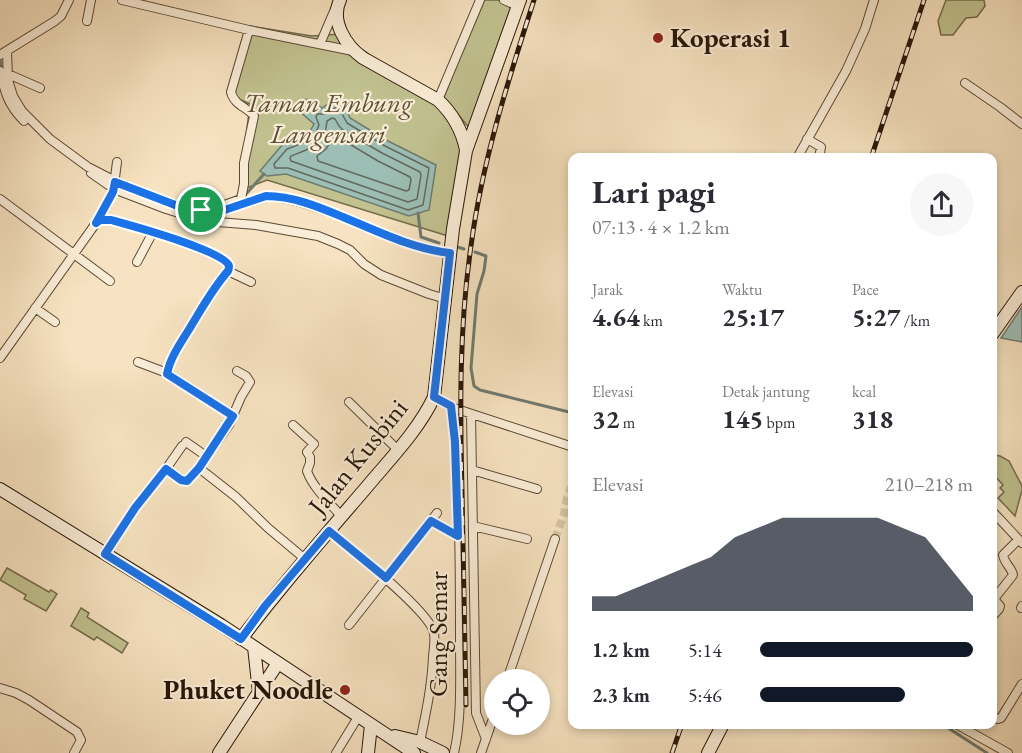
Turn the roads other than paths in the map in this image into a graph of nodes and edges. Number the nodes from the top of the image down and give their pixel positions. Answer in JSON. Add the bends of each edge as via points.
{"nodes":[{"id":1,"x":69,"y":0,"type":"edge"},
{"id":2,"x":92,"y":0,"type":"edge"},
{"id":3,"x":122,"y":0,"type":"edge"},
{"id":4,"x":480,"y":0,"type":"edge"},
{"id":5,"x":504,"y":0,"type":"edge"},
{"id":6,"x":874,"y":0,"type":"edge"},
{"id":7,"x":338,"y":3,"type":"edge"},
{"id":8,"x":519,"y":3,"type":"edge"},
{"id":9,"x":87,"y":21,"type":"dead end"},
{"id":10,"x":249,"y":30,"type":"junction"},
{"id":11,"x":320,"y":44,"type":"junction"},
{"id":12,"x":353,"y":51,"type":"junction"},
{"id":13,"x":4,"y":52,"type":"edge"},
{"id":14,"x":4,"y":73,"type":"edge"},
{"id":15,"x":965,"y":83,"type":"dead end"},
{"id":16,"x":40,"y":88,"type":"dead end"},
{"id":17,"x":438,"y":100,"type":"junction"},
{"id":18,"x":1022,"y":124,"type":"edge"},
{"id":19,"x":807,"y":139,"type":"junction"},
{"id":20,"x":466,"y":151,"type":"junction"},
{"id":21,"x":800,"y":153,"type":"edge"},
{"id":22,"x":820,"y":153,"type":"edge"},
{"id":23,"x":117,"y":162,"type":"dead end"},
{"id":24,"x":115,"y":185,"type":"junction"},
{"id":25,"x":0,"y":199,"type":"edge"},
{"id":26,"x":199,"y":214,"type":"junction"},
{"id":27,"x":218,"y":222,"type":"dead end"},
{"id":28,"x":96,"y":223,"type":"junction"},
{"id":29,"x":153,"y":232,"type":"junction"},
{"id":30,"x":450,"y":253,"type":"junction"},
{"id":31,"x":73,"y":255,"type":"junction"},
{"id":32,"x":137,"y":262,"type":"dead end"},
{"id":33,"x":228,"y":271,"type":"junction"},
{"id":34,"x":110,"y":281,"type":"dead end"},
{"id":35,"x":251,"y":282,"type":"dead end"},
{"id":36,"x":1022,"y":292,"type":"edge"},
{"id":37,"x":446,"y":299,"type":"junction"},
{"id":38,"x":35,"y":308,"type":"junction"},
{"id":39,"x":55,"y":322,"type":"dead end"},
{"id":40,"x":997,"y":327,"type":"edge"},
{"id":41,"x":0,"y":358,"type":"edge"},
{"id":42,"x":138,"y":362,"type":"dead end"},
{"id":43,"x":237,"y":371,"type":"dead end"},
{"id":44,"x":167,"y":374,"type":"junction"},
{"id":45,"x":434,"y":397,"type":"junction"},
{"id":46,"x":349,"y":402,"type":"dead end"},
{"id":47,"x":451,"y":406,"type":"junction"},
{"id":48,"x":471,"y":414,"type":"junction"},
{"id":49,"x":233,"y":416,"type":"junction"},
{"id":50,"x":293,"y":425,"type":"dead end"},
{"id":51,"x":568,"y":445,"type":"edge"},
{"id":52,"x":398,"y":450,"type":"junction"},
{"id":53,"x":206,"y":456,"type":"junction"},
{"id":54,"x":199,"y":468,"type":"junction"},
{"id":55,"x":166,"y":469,"type":"junction"},
{"id":56,"x":472,"y":470,"type":"junction"},
{"id":57,"x":0,"y":489,"type":"edge"},
{"id":58,"x":537,"y":489,"type":"dead end"},
{"id":59,"x":437,"y":513,"type":"dead end"},
{"id":60,"x":341,"y":516,"type":"junction"},
{"id":61,"x":997,"y":516,"type":"edge"},
{"id":62,"x":431,"y":521,"type":"junction"},
{"id":63,"x":473,"y":526,"type":"junction"},
{"id":64,"x":329,"y":531,"type":"junction"},
{"id":65,"x":458,"y":536,"type":"junction"},
{"id":66,"x":527,"y":539,"type":"dead end"},
{"id":67,"x":555,"y":539,"type":"tunnel mouth"},
{"id":68,"x":1020,"y":542,"type":"edge"},
{"id":69,"x":105,"y":554,"type":"junction"},
{"id":70,"x":305,"y":559,"type":"junction"},
{"id":71,"x":386,"y":578,"type":"junction"},
{"id":72,"x":997,"y":595,"type":"edge"},
{"id":73,"x":349,"y":625,"type":"dead end"},
{"id":74,"x":241,"y":639,"type":"junction"},
{"id":75,"x":254,"y":647,"type":"junction"},
{"id":76,"x":278,"y":663,"type":"junction"},
{"id":77,"x":511,"y":669,"type":"edge"},
{"id":78,"x":1022,"y":684,"type":"edge"},
{"id":79,"x":0,"y":688,"type":"edge"},
{"id":80,"x":259,"y":692,"type":"junction"},
{"id":81,"x":358,"y":717,"type":"junction"},
{"id":82,"x":997,"y":718,"type":"edge"},
{"id":83,"x":371,"y":725,"type":"junction"},
{"id":84,"x":720,"y":729,"type":"edge"},
{"id":85,"x":965,"y":729,"type":"edge"},
{"id":86,"x":487,"y":735,"type":"edge"},
{"id":87,"x":486,"y":739,"type":"junction"},
{"id":88,"x":417,"y":747,"type":"edge"},
{"id":89,"x":74,"y":753,"type":"edge"},
{"id":90,"x":219,"y":753,"type":"edge"},
{"id":91,"x":336,"y":753,"type":"edge"},
{"id":92,"x":368,"y":753,"type":"edge"},
{"id":93,"x":443,"y":753,"type":"edge"},
{"id":94,"x":453,"y":753,"type":"edge"},
{"id":95,"x":481,"y":753,"type":"edge"},
{"id":96,"x":708,"y":753,"type":"edge"},
{"id":97,"x":1008,"y":753,"type":"edge"}],
"edges":[{"from":1,"to":13,"type":"street","via":[[55,21]]},
{"from":2,"to":9,"type":"street"},
{"from":3,"to":10,"type":"street"},
{"from":4,"to":17,"type":"street"},
{"from":5,"to":8,"type":"street"},
{"from":6,"to":19,"type":"street","via":[[846,72]]},
{"from":7,"to":11,"type":"street"},
{"from":7,"to":12,"type":"main road","via":[[338,24]]},
{"from":8,"to":20,"type":"main road","name":"Jalan Kusbini"},
{"from":10,"to":11,"type":"street"},
{"from":10,"to":26,"type":"street","via":[[231,92],[254,116],[241,199]]},
{"from":11,"to":12,"type":"street"},
{"from":12,"to":17,"type":"main road"},
{"from":13,"to":14,"type":"street"},
{"from":14,"to":16,"type":"street"},
{"from":14,"to":24,"type":"street","via":[[13,96],[35,125]]},
{"from":15,"to":18,"type":"street"},
{"from":17,"to":20,"type":"main road","via":[[457,123]]},
{"from":19,"to":21,"type":"street"},
{"from":19,"to":22,"type":"street","via":[[821,147]]},
{"from":20,"to":30,"type":"main road","name":"Jalan Kusbini"},
{"from":23,"to":24,"type":"street"},
{"from":24,"to":26,"type":"street"},
{"from":24,"to":28,"type":"street"},
{"from":25,"to":31,"type":"street"},
{"from":26,"to":30,"type":"street","via":[[275,196],[321,208],[406,243]]},
{"from":27,"to":37,"type":"street","via":[[318,236],[350,250],[381,275]]},
{"from":28,"to":29,"type":"street","via":[[111,220]]},
{"from":28,"to":31,"type":"street"},
{"from":29,"to":32,"type":"street"},
{"from":29,"to":33,"type":"street","via":[[222,259],[228,263]]},
{"from":30,"to":37,"type":"main road","name":"Jalan Kusbini"},
{"from":31,"to":34,"type":"street"},
{"from":31,"to":38,"type":"street"},
{"from":33,"to":35,"type":"street"},
{"from":33,"to":44,"type":"street","via":[[208,297]]},
{"from":36,"to":40,"type":"main road"},
{"from":37,"to":45,"type":"main road","name":"Jalan Kusbini"},
{"from":38,"to":39,"type":"street"},
{"from":38,"to":41,"type":"street"},
{"from":42,"to":44,"type":"street"},
{"from":43,"to":49,"type":"street","via":[[250,382]]},
{"from":44,"to":49,"type":"street"},
{"from":45,"to":47,"type":"street"},
{"from":45,"to":52,"type":"main road","name":"Jalan Kusbini"},
{"from":46,"to":52,"type":"street"},
{"from":47,"to":48,"type":"street"},
{"from":47,"to":65,"type":"street","name":"Gang Semar"},
{"from":48,"to":51,"type":"street"},
{"from":48,"to":56,"type":"street"},
{"from":49,"to":53,"type":"street"},
{"from":50,"to":60,"type":"street","via":[[314,444],[307,452],[308,476]]},
{"from":52,"to":60,"type":"main road","name":"Jalan Kusbini"},
{"from":53,"to":54,"type":"street"},
{"from":53,"to":55,"type":"street","via":[[184,444]]},
{"from":54,"to":55,"type":"street","via":[[187,481]]},
{"from":54,"to":70,"type":"street"},
{"from":55,"to":69,"type":"street"},
{"from":56,"to":58,"type":"street"},
{"from":56,"to":63,"type":"street"},
{"from":57,"to":69,"type":"main road"},
{"from":59,"to":62,"type":"street"},
{"from":60,"to":64,"type":"main road","name":"Jalan Kusbini"},
{"from":61,"to":68,"type":"street"},
{"from":62,"to":65,"type":"street"},
{"from":62,"to":71,"type":"street"},
{"from":63,"to":66,"type":"street"},
{"from":63,"to":87,"type":"street","via":[[477,713]]},
{"from":64,"to":70,"type":"main road","name":"Jalan Kusbini"},
{"from":64,"to":71,"type":"street"},
{"from":65,"to":94,"type":"street","name":"Gang Semar","via":[[460,675],[458,738]]},
{"from":67,"to":77,"type":"street"},
{"from":68,"to":72,"type":"street","via":[[1003,555],[1013,575]]},
{"from":69,"to":74,"type":"main road"},
{"from":70,"to":74,"type":"main road","name":"Jalan Kusbini"},
{"from":71,"to":73,"type":"street"},
{"from":71,"to":88,"type":"street","via":[[423,614],[434,631],[432,680]]},
{"from":74,"to":75,"type":"main road"},
{"from":75,"to":76,"type":"main road"},
{"from":75,"to":80,"type":"main road"},
{"from":76,"to":80,"type":"main road"},
{"from":76,"to":81,"type":"main road"},
{"from":78,"to":82,"type":"street","via":[[1001,718]]},
{"from":79,"to":89,"type":"street","via":[[16,693],[77,732],[81,740]]},
{"from":80,"to":90,"type":"main road"},
{"from":81,"to":83,"type":"main road"},
{"from":81,"to":91,"type":"street"},
{"from":83,"to":88,"type":"main road"},
{"from":83,"to":92,"type":"main road"},
{"from":84,"to":96,"type":"main road"},
{"from":85,"to":97,"type":"street"},
{"from":86,"to":87,"type":"street"},
{"from":87,"to":95,"type":"street"},
{"from":88,"to":93,"type":"main road"}]}
